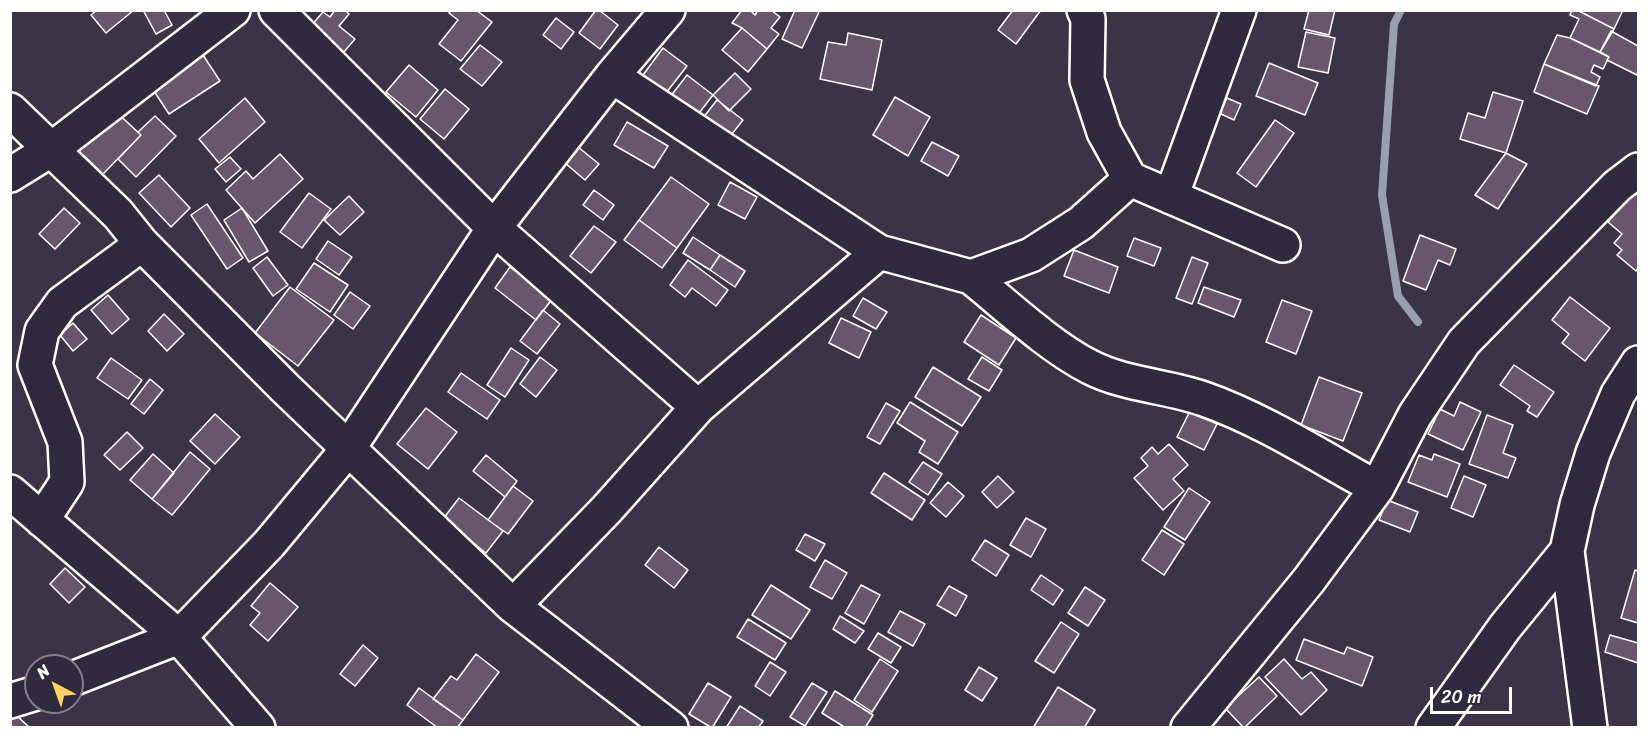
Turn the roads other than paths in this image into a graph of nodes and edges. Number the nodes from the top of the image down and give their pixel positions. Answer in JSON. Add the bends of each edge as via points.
{"nodes":[{"id":1,"x":233,"y":10,"type":"edge"},
{"id":2,"x":276,"y":10,"type":"edge"},
{"id":3,"x":668,"y":10,"type":"edge"},
{"id":4,"x":1084,"y":10,"type":"edge"},
{"id":5,"x":1239,"y":10,"type":"edge"},
{"id":6,"x":612,"y":76,"type":"junction"},
{"id":7,"x":10,"y":110,"type":"edge"},
{"id":8,"x":52,"y":149,"type":"junction"},
{"id":9,"x":1638,"y":170,"type":"edge"},
{"id":10,"x":10,"y":175,"type":"edge"},
{"id":11,"x":1130,"y":178,"type":"junction"},
{"id":12,"x":1171,"y":197,"type":"junction"},
{"id":13,"x":494,"y":228,"type":"junction"},
{"id":14,"x":142,"y":244,"type":"junction"},
{"id":15,"x":1283,"y":245,"type":"dead end"},
{"id":16,"x":879,"y":252,"type":"junction"},
{"id":17,"x":971,"y":277,"type":"junction"},
{"id":18,"x":1638,"y":363,"type":"edge"},
{"id":19,"x":698,"y":407,"type":"junction"},
{"id":20,"x":348,"y":449,"type":"junction"},
{"id":21,"x":1377,"y":488,"type":"junction"},
{"id":22,"x":10,"y":492,"type":"edge"},
{"id":23,"x":42,"y":520,"type":"junction"},
{"id":24,"x":1567,"y":550,"type":"junction"},
{"id":25,"x":513,"y":606,"type":"junction"},
{"id":26,"x":179,"y":636,"type":"junction"},
{"id":27,"x":84,"y":675,"type":"edge"},
{"id":28,"x":258,"y":728,"type":"edge"},
{"id":29,"x":671,"y":728,"type":"edge"},
{"id":30,"x":1188,"y":728,"type":"edge"},
{"id":31,"x":1433,"y":728,"type":"edge"},
{"id":32,"x":1590,"y":728,"type":"edge"}],
"edges":[{"from":1,"to":8,"type":"street"},
{"from":2,"to":13,"type":"street"},
{"from":3,"to":6,"type":"street"},
{"from":4,"to":11,"type":"street","via":[[1088,19],[1087,80],[1104,132]]},
{"from":5,"to":12,"type":"street"},
{"from":6,"to":13,"type":"street"},
{"from":6,"to":16,"type":"street"},
{"from":7,"to":8,"type":"street"},
{"from":8,"to":10,"type":"street"},
{"from":8,"to":14,"type":"street","via":[[118,214]]},
{"from":9,"to":21,"type":"street","via":[[1617,186],[1464,342],[1415,415]]},
{"from":11,"to":12,"type":"street"},
{"from":11,"to":17,"type":"street","via":[[1081,223],[1031,255]]},
{"from":12,"to":15,"type":"street"},
{"from":13,"to":19,"type":"street"},
{"from":13,"to":20,"type":"street"},
{"from":14,"to":20,"type":"street"},
{"from":14,"to":23,"type":"street","via":[[62,303],[42,331],[35,365],[65,442],[67,482]]},
{"from":16,"to":17,"type":"street"},
{"from":16,"to":19,"type":"street"},
{"from":17,"to":21,"type":"street","via":[[1062,350],[1091,368],[1202,398],[1248,417]]},
{"from":18,"to":24,"type":"street","via":[[1618,394],[1593,453]]},
{"from":19,"to":25,"type":"street"},
{"from":20,"to":25,"type":"street"},
{"from":20,"to":26,"type":"street","via":[[269,544]]},
{"from":21,"to":30,"type":"street","via":[[1309,580]]},
{"from":22,"to":23,"type":"street"},
{"from":23,"to":26,"type":"street"},
{"from":24,"to":31,"type":"street","via":[[1505,627]]},
{"from":24,"to":32,"type":"street"},
{"from":25,"to":29,"type":"street"},
{"from":26,"to":27,"type":"street"},
{"from":26,"to":28,"type":"street"}]}
